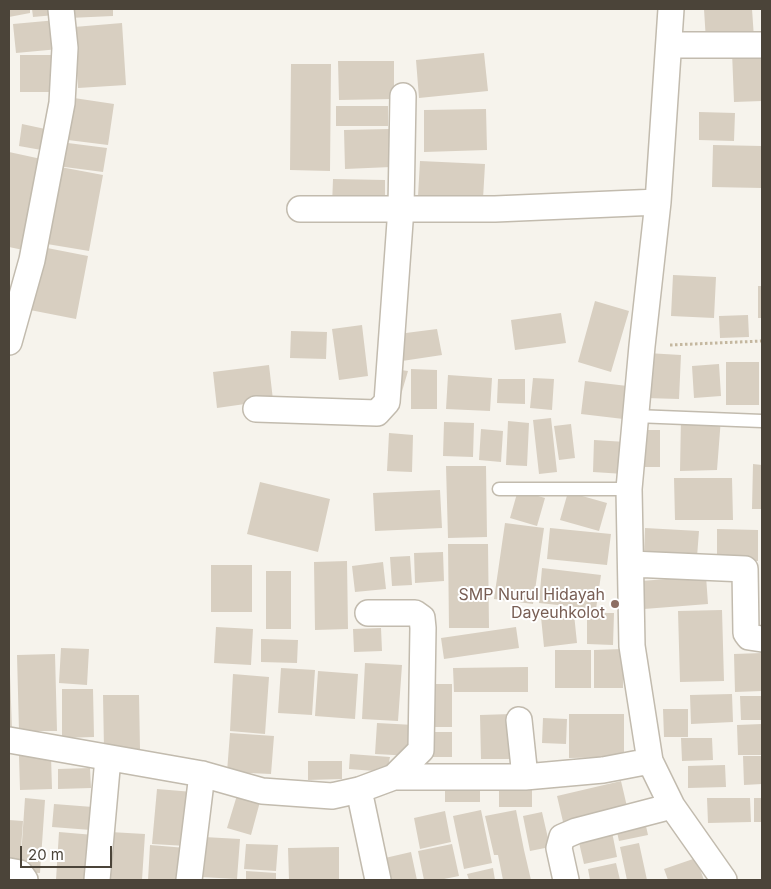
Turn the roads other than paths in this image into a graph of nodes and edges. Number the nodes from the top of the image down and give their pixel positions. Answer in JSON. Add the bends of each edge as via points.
{"nodes":[{"id":1,"x":61,"y":9,"type":"edge"},
{"id":2,"x":671,"y":9,"type":"edge"},
{"id":3,"x":762,"y":45,"type":"edge"},
{"id":4,"x":669,"y":46,"type":"junction"},
{"id":5,"x":403,"y":96,"type":"dead end"},
{"id":6,"x":658,"y":202,"type":"junction"},
{"id":7,"x":300,"y":208,"type":"dead end"},
{"id":8,"x":401,"y":208,"type":"junction"},
{"id":9,"x":9,"y":342,"type":"edge"},
{"id":10,"x":256,"y":409,"type":"dead end"},
{"id":11,"x":635,"y":416,"type":"junction"},
{"id":12,"x":762,"y":421,"type":"edge"},
{"id":13,"x":499,"y":489,"type":"dead end"},
{"id":14,"x":628,"y":489,"type":"junction"},
{"id":15,"x":631,"y":564,"type":"junction"},
{"id":16,"x":368,"y":613,"type":"dead end"},
{"id":17,"x":762,"y":639,"type":"edge"},
{"id":18,"x":519,"y":720,"type":"dead end"},
{"id":19,"x":9,"y":740,"type":"edge"},
{"id":20,"x":108,"y":758,"type":"junction"},
{"id":21,"x":650,"y":762,"type":"junction"},
{"id":22,"x":202,"y":774,"type":"junction"},
{"id":23,"x":394,"y":777,"type":"junction"},
{"id":24,"x":525,"y":777,"type":"junction"},
{"id":25,"x":359,"y":790,"type":"junction"},
{"id":26,"x":672,"y":806,"type":"junction"},
{"id":27,"x":9,"y":871,"type":"edge"},
{"id":28,"x":25,"y":880,"type":"edge"},
{"id":29,"x":97,"y":880,"type":"edge"},
{"id":30,"x":189,"y":880,"type":"edge"},
{"id":31,"x":378,"y":880,"type":"edge"},
{"id":32,"x":566,"y":880,"type":"edge"},
{"id":33,"x":724,"y":880,"type":"edge"}],
"edges":[{"from":1,"to":9,"type":"street","via":[[65,48],[62,103],[32,260]]},
{"from":2,"to":4,"type":"street"},
{"from":3,"to":4,"type":"street"},
{"from":4,"to":6,"type":"street"},
{"from":5,"to":8,"type":"street"},
{"from":6,"to":8,"type":"street","via":[[495,209]]},
{"from":6,"to":11,"type":"street"},
{"from":7,"to":8,"type":"street"},
{"from":8,"to":10,"type":"street","via":[[384,408],[377,413]]},
{"from":11,"to":12,"type":"lane"},
{"from":11,"to":14,"type":"street"},
{"from":13,"to":14,"type":"lane"},
{"from":14,"to":15,"type":"street"},
{"from":15,"to":17,"type":"street","via":[[745,569],[747,636]]},
{"from":15,"to":21,"type":"street","via":[[632,646]]},
{"from":16,"to":23,"type":"street","via":[[415,614],[422,618],[424,628],[421,740]]},
{"from":18,"to":24,"type":"street"},
{"from":19,"to":20,"type":"street"},
{"from":20,"to":22,"type":"street"},
{"from":20,"to":29,"type":"street"},
{"from":21,"to":24,"type":"street"},
{"from":21,"to":26,"type":"street"},
{"from":22,"to":25,"type":"street","via":[[262,791],[332,796]]},
{"from":22,"to":30,"type":"street"},
{"from":23,"to":24,"type":"street"},
{"from":23,"to":25,"type":"street"},
{"from":25,"to":31,"type":"street"},
{"from":26,"to":32,"type":"street","via":[[562,837],[559,848]]},
{"from":26,"to":33,"type":"street"},
{"from":27,"to":28,"type":"street","via":[[20,873]]}]}
